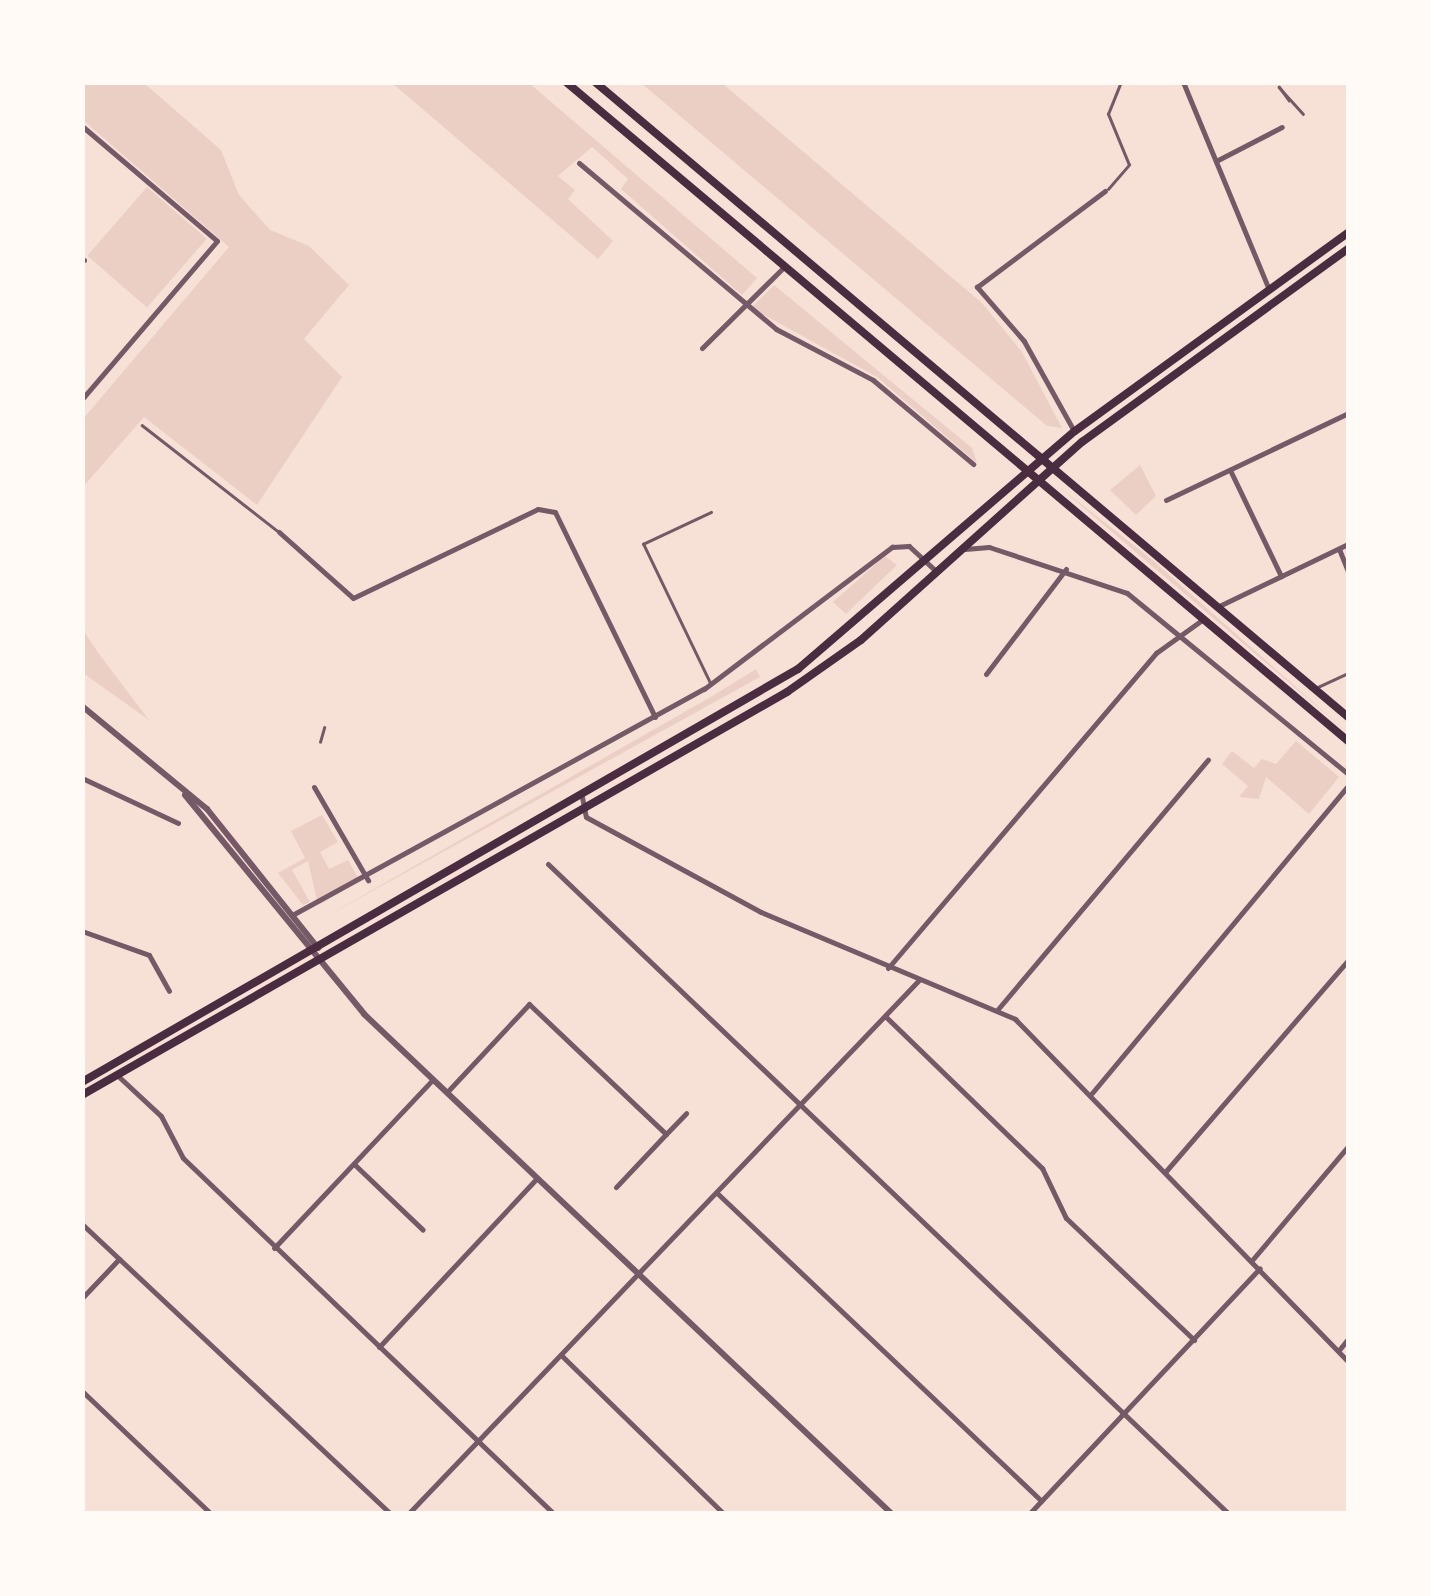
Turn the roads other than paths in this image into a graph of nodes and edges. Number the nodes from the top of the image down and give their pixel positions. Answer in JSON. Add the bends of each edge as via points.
{"nodes":[{"id":1,"x":566,"y":82,"type":"edge"},
{"id":2,"x":595,"y":82,"type":"edge"},
{"id":3,"x":1121,"y":82,"type":"edge"},
{"id":4,"x":1183,"y":82,"type":"edge"},
{"id":5,"x":1289,"y":101,"type":"dead end"},
{"id":6,"x":1303,"y":114,"type":"dead end"},
{"id":7,"x":82,"y":126,"type":"edge"},
{"id":8,"x":1282,"y":126,"type":"dead end"},
{"id":9,"x":1216,"y":161,"type":"junction"},
{"id":10,"x":579,"y":163,"type":"dead end"},
{"id":11,"x":1105,"y":191,"type":"joint"},
{"id":12,"x":1348,"y":233,"type":"edge"},
{"id":13,"x":1348,"y":249,"type":"edge"},
{"id":14,"x":785,"y":266,"type":"junction"},
{"id":15,"x":1268,"y":287,"type":"junction"},
{"id":16,"x":748,"y":308,"type":"junction"},
{"id":17,"x":702,"y":348,"type":"dead end"},
{"id":18,"x":82,"y":400,"type":"edge"},
{"id":19,"x":1348,"y":413,"type":"edge"},
{"id":20,"x":142,"y":426,"type":"dead end"},
{"id":21,"x":1075,"y":431,"type":"junction"},
{"id":22,"x":1042,"y":458,"type":"junction"},
{"id":23,"x":972,"y":464,"type":"dead end"},
{"id":24,"x":1028,"y":468,"type":"junction"},
{"id":25,"x":1052,"y":468,"type":"junction"},
{"id":26,"x":1230,"y":470,"type":"junction"},
{"id":27,"x":1040,"y":479,"type":"junction"},
{"id":28,"x":1166,"y":500,"type":"dead end"},
{"id":29,"x":711,"y":512,"type":"dead end"},
{"id":30,"x":985,"y":529,"type":"junction"},
{"id":31,"x":280,"y":532,"type":"joint"},
{"id":32,"x":1348,"y":544,"type":"edge"},
{"id":33,"x":990,"y":547,"type":"junction"},
{"id":34,"x":1338,"y":549,"type":"junction"},
{"id":35,"x":962,"y":550,"type":"junction"},
{"id":36,"x":926,"y":562,"type":"junction"},
{"id":37,"x":1066,"y":569,"type":"junction"},
{"id":38,"x":1348,"y":570,"type":"edge"},
{"id":39,"x":937,"y":572,"type":"junction"},
{"id":40,"x":1281,"y":577,"type":"junction"},
{"id":41,"x":1184,"y":602,"type":"junction"},
{"id":42,"x":1216,"y":608,"type":"junction"},
{"id":43,"x":1205,"y":620,"type":"junction"},
{"id":44,"x":1186,"y":624,"type":"junction"},
{"id":45,"x":1178,"y":632,"type":"junction"},
{"id":46,"x":1348,"y":673,"type":"edge"},
{"id":47,"x":986,"y":674,"type":"dead end"},
{"id":48,"x":711,"y":684,"type":"junction"},
{"id":49,"x":1315,"y":689,"type":"junction"},
{"id":50,"x":82,"y":706,"type":"edge"},
{"id":51,"x":656,"y":717,"type":"junction"},
{"id":52,"x":1348,"y":717,"type":"edge"},
{"id":53,"x":324,"y":728,"type":"dead end"},
{"id":54,"x":1348,"y":741,"type":"edge"},
{"id":55,"x":320,"y":742,"type":"dead end"},
{"id":56,"x":1208,"y":760,"type":"dead end"},
{"id":57,"x":1348,"y":774,"type":"edge"},
{"id":58,"x":82,"y":778,"type":"edge"},
{"id":59,"x":1348,"y":786,"type":"edge"},
{"id":60,"x":314,"y":787,"type":"dead end"},
{"id":61,"x":185,"y":795,"type":"junction"},
{"id":62,"x":583,"y":795,"type":"junction"},
{"id":63,"x":581,"y":812,"type":"junction"},
{"id":64,"x":178,"y":823,"type":"dead end"},
{"id":65,"x":548,"y":864,"type":"dead end"},
{"id":66,"x":368,"y":880,"type":"junction"},
{"id":67,"x":294,"y":914,"type":"junction"},
{"id":68,"x":82,"y":931,"type":"edge"},
{"id":69,"x":318,"y":946,"type":"junction"},
{"id":70,"x":308,"y":952,"type":"junction"},
{"id":71,"x":320,"y":960,"type":"junction"},
{"id":72,"x":1348,"y":960,"type":"edge"},
{"id":73,"x":888,"y":968,"type":"junction"},
{"id":74,"x":918,"y":980,"type":"junction"},
{"id":75,"x":168,"y":991,"type":"dead end"},
{"id":76,"x":998,"y":1009,"type":"junction"},
{"id":77,"x":885,"y":1016,"type":"junction"},
{"id":78,"x":116,"y":1074,"type":"junction"},
{"id":79,"x":434,"y":1078,"type":"junction"},
{"id":80,"x":82,"y":1082,"type":"edge"},
{"id":81,"x":448,"y":1092,"type":"junction"},
{"id":82,"x":1092,"y":1092,"type":"junction"},
{"id":83,"x":82,"y":1095,"type":"edge"},
{"id":84,"x":800,"y":1106,"type":"junction"},
{"id":85,"x":686,"y":1113,"type":"dead end"},
{"id":86,"x":666,"y":1134,"type":"junction"},
{"id":87,"x":1348,"y":1146,"type":"edge"},
{"id":88,"x":354,"y":1164,"type":"junction"},
{"id":89,"x":1166,"y":1171,"type":"junction"},
{"id":90,"x":538,"y":1178,"type":"junction"},
{"id":91,"x":616,"y":1188,"type":"dead end"},
{"id":92,"x":716,"y":1192,"type":"junction"},
{"id":93,"x":82,"y":1224,"type":"edge"},
{"id":94,"x":424,"y":1230,"type":"dead end"},
{"id":95,"x":274,"y":1248,"type":"junction"},
{"id":96,"x":119,"y":1259,"type":"junction"},
{"id":97,"x":1252,"y":1259,"type":"junction"},
{"id":98,"x":1260,"y":1268,"type":"junction"},
{"id":99,"x":638,"y":1274,"type":"junction"},
{"id":100,"x":82,"y":1298,"type":"edge"},
{"id":101,"x":1348,"y":1338,"type":"edge"},
{"id":102,"x":1194,"y":1340,"type":"junction"},
{"id":103,"x":378,"y":1347,"type":"junction"},
{"id":104,"x":1339,"y":1350,"type":"junction"},
{"id":105,"x":561,"y":1354,"type":"junction"},
{"id":106,"x":1348,"y":1361,"type":"edge"},
{"id":107,"x":82,"y":1391,"type":"edge"},
{"id":108,"x":1124,"y":1414,"type":"junction"},
{"id":109,"x":477,"y":1441,"type":"junction"},
{"id":110,"x":1041,"y":1501,"type":"junction"},
{"id":111,"x":211,"y":1514,"type":"edge"},
{"id":112,"x":390,"y":1514,"type":"edge"},
{"id":113,"x":408,"y":1514,"type":"edge"},
{"id":114,"x":554,"y":1514,"type":"edge"},
{"id":115,"x":724,"y":1514,"type":"edge"},
{"id":116,"x":892,"y":1514,"type":"edge"},
{"id":117,"x":1029,"y":1514,"type":"edge"},
{"id":118,"x":1228,"y":1514,"type":"edge"}],
"edges":[{"from":1,"to":14,"type":"main road"},
{"from":2,"to":22,"type":"main road"},
{"from":3,"to":11,"type":"lane","via":[[1108,114],[1129,165]]},
{"from":4,"to":9,"type":"street"},
{"from":5,"to":6,"type":"lane"},
{"from":7,"to":18,"type":"street","via":[[218,241]]},
{"from":8,"to":9,"type":"street"},
{"from":9,"to":15,"type":"street"},
{"from":10,"to":16,"type":"street"},
{"from":11,"to":21,"type":"street","via":[[976,286],[1024,341]]},
{"from":12,"to":15,"type":"main road"},
{"from":13,"to":25,"type":"main road"},
{"from":14,"to":16,"type":"street"},
{"from":14,"to":24,"type":"main road"},
{"from":15,"to":21,"type":"main road"},
{"from":16,"to":17,"type":"street"},
{"from":16,"to":23,"type":"street","via":[[873,380]]},
{"from":19,"to":26,"type":"street"},
{"from":20,"to":31,"type":"lane"},
{"from":21,"to":22,"type":"main road"},
{"from":22,"to":24,"type":"main road"},
{"from":22,"to":25,"type":"main road"},
{"from":24,"to":27,"type":"main road"},
{"from":24,"to":36,"type":"main road"},
{"from":25,"to":27,"type":"main road"},
{"from":25,"to":42,"type":"main road"},
{"from":26,"to":28,"type":"street"},
{"from":26,"to":40,"type":"street"},
{"from":27,"to":30,"type":"main road"},
{"from":27,"to":41,"type":"main road"},
{"from":29,"to":48,"type":"lane","via":[[643,544]]},
{"from":30,"to":33,"type":"street"},
{"from":30,"to":35,"type":"main road"},
{"from":31,"to":51,"type":"street","via":[[353,598],[550,509]]},
{"from":32,"to":34,"type":"street"},
{"from":33,"to":35,"type":"street"},
{"from":33,"to":37,"type":"street"},
{"from":34,"to":38,"type":"street"},
{"from":34,"to":40,"type":"street"},
{"from":35,"to":39,"type":"main road"},
{"from":36,"to":39,"type":"street"},
{"from":36,"to":48,"type":"street","via":[[910,546],[892,547]]},
{"from":36,"to":62,"type":"main road","via":[[798,669]]},
{"from":37,"to":45,"type":"street","via":[[1127,593]]},
{"from":37,"to":47,"type":"street"},
{"from":39,"to":63,"type":"main road","via":[[786,692]]},
{"from":40,"to":42,"type":"street"},
{"from":41,"to":43,"type":"main road"},
{"from":41,"to":44,"type":"street"},
{"from":42,"to":49,"type":"main road"},
{"from":43,"to":44,"type":"street"},
{"from":43,"to":54,"type":"main road"},
{"from":44,"to":45,"type":"street"},
{"from":45,"to":57,"type":"street"},
{"from":45,"to":73,"type":"street"},
{"from":46,"to":49,"type":"lane"},
{"from":48,"to":51,"type":"street"},
{"from":49,"to":52,"type":"main road"},
{"from":50,"to":61,"type":"street"},
{"from":51,"to":66,"type":"street"},
{"from":53,"to":55,"type":"lane"},
{"from":56,"to":76,"type":"street"},
{"from":58,"to":64,"type":"street"},
{"from":59,"to":82,"type":"street"},
{"from":60,"to":66,"type":"street"},
{"from":61,"to":67,"type":"street"},
{"from":61,"to":70,"type":"street"},
{"from":62,"to":63,"type":"street"},
{"from":62,"to":69,"type":"main road"},
{"from":63,"to":71,"type":"main road"},
{"from":63,"to":73,"type":"street","via":[[768,915]]},
{"from":65,"to":84,"type":"street"},
{"from":66,"to":67,"type":"street"},
{"from":67,"to":69,"type":"street"},
{"from":68,"to":75,"type":"street","via":[[149,956]]},
{"from":69,"to":70,"type":"main road"},
{"from":69,"to":71,"type":"street"},
{"from":70,"to":71,"type":"street"},
{"from":70,"to":80,"type":"main road"},
{"from":71,"to":78,"type":"main road"},
{"from":71,"to":79,"type":"street"},
{"from":72,"to":89,"type":"street"},
{"from":73,"to":74,"type":"street"},
{"from":74,"to":76,"type":"street"},
{"from":74,"to":77,"type":"street"},
{"from":76,"to":82,"type":"street"},
{"from":77,"to":84,"type":"street"},
{"from":77,"to":102,"type":"street","via":[[1044,1170],[1066,1218]]},
{"from":78,"to":83,"type":"main road"},
{"from":78,"to":95,"type":"street","via":[[154,1108],[183,1158]]},
{"from":79,"to":81,"type":"street"},
{"from":79,"to":88,"type":"street"},
{"from":81,"to":86,"type":"street","via":[[529,1004]]},
{"from":81,"to":90,"type":"street"},
{"from":82,"to":89,"type":"street"},
{"from":84,"to":92,"type":"street"},
{"from":84,"to":108,"type":"street"},
{"from":85,"to":86,"type":"street"},
{"from":86,"to":91,"type":"street"},
{"from":87,"to":97,"type":"street"},
{"from":88,"to":94,"type":"street"},
{"from":88,"to":95,"type":"street"},
{"from":89,"to":97,"type":"street"},
{"from":90,"to":99,"type":"street"},
{"from":90,"to":103,"type":"street"},
{"from":92,"to":99,"type":"street"},
{"from":92,"to":110,"type":"street"},
{"from":93,"to":96,"type":"street"},
{"from":95,"to":103,"type":"street"},
{"from":96,"to":100,"type":"street"},
{"from":96,"to":112,"type":"street"},
{"from":97,"to":98,"type":"street"},
{"from":98,"to":102,"type":"street"},
{"from":98,"to":104,"type":"street"},
{"from":99,"to":105,"type":"street"},
{"from":99,"to":116,"type":"street"},
{"from":101,"to":104,"type":"street"},
{"from":102,"to":108,"type":"street"},
{"from":103,"to":109,"type":"street"},
{"from":104,"to":106,"type":"street"},
{"from":105,"to":109,"type":"street"},
{"from":105,"to":115,"type":"street"},
{"from":107,"to":111,"type":"street"},
{"from":108,"to":110,"type":"street"},
{"from":108,"to":118,"type":"street"},
{"from":109,"to":113,"type":"street"},
{"from":109,"to":114,"type":"street"},
{"from":110,"to":117,"type":"street"}]}
